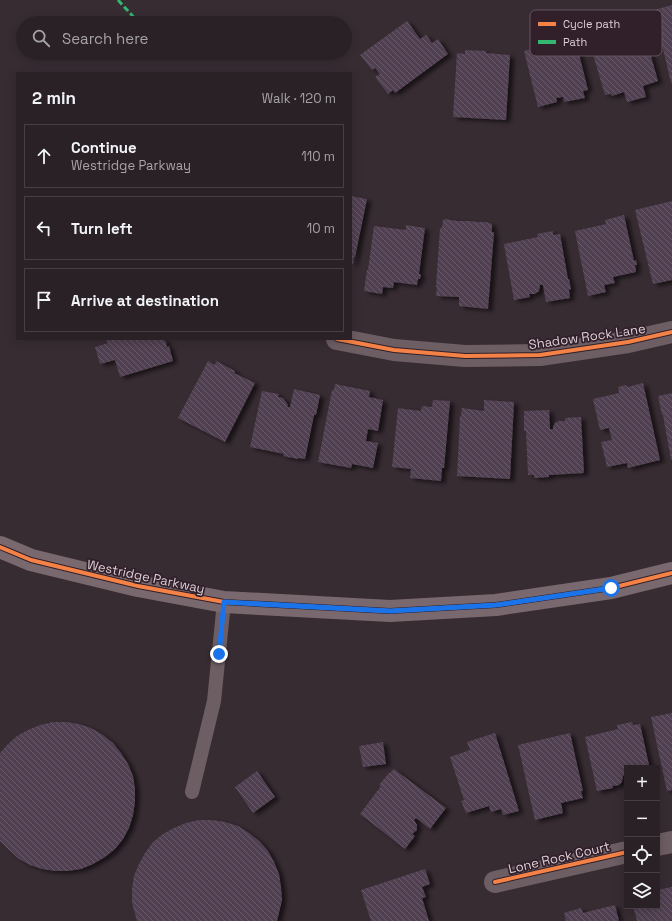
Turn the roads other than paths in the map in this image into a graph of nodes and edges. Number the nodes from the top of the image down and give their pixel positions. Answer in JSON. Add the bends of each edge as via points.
{"nodes":[{"id":1,"x":672,"y":332,"type":"edge"},
{"id":2,"x":342,"y":340,"type":"edge"},
{"id":3,"x":0,"y":547,"type":"edge"},
{"id":4,"x":672,"y":573,"type":"edge"},
{"id":5,"x":224,"y":602,"type":"junction"},
{"id":6,"x":192,"y":792,"type":"dead end"},
{"id":7,"x":672,"y":842,"type":"edge"},
{"id":8,"x":660,"y":844,"type":"edge"},
{"id":9,"x":624,"y":853,"type":"edge"},
{"id":10,"x":495,"y":882,"type":"dead end"}],
"edges":[{"from":1,"to":2,"type":"street","name":"Shadow Rock Lane","via":[[628,342],[540,355],[457,355],[394,350]]},
{"from":3,"to":5,"type":"street","name":"Westridge Parkway","via":[[31,560],[138,586]]},
{"from":4,"to":5,"type":"street","name":"Westridge Parkway","via":[[611,588],[496,605],[390,611]]},
{"from":5,"to":6,"type":"lane","via":[[214,701]]},
{"from":7,"to":8,"type":"street"},
{"from":9,"to":10,"type":"street","name":"Lone Rock Court"}]}
